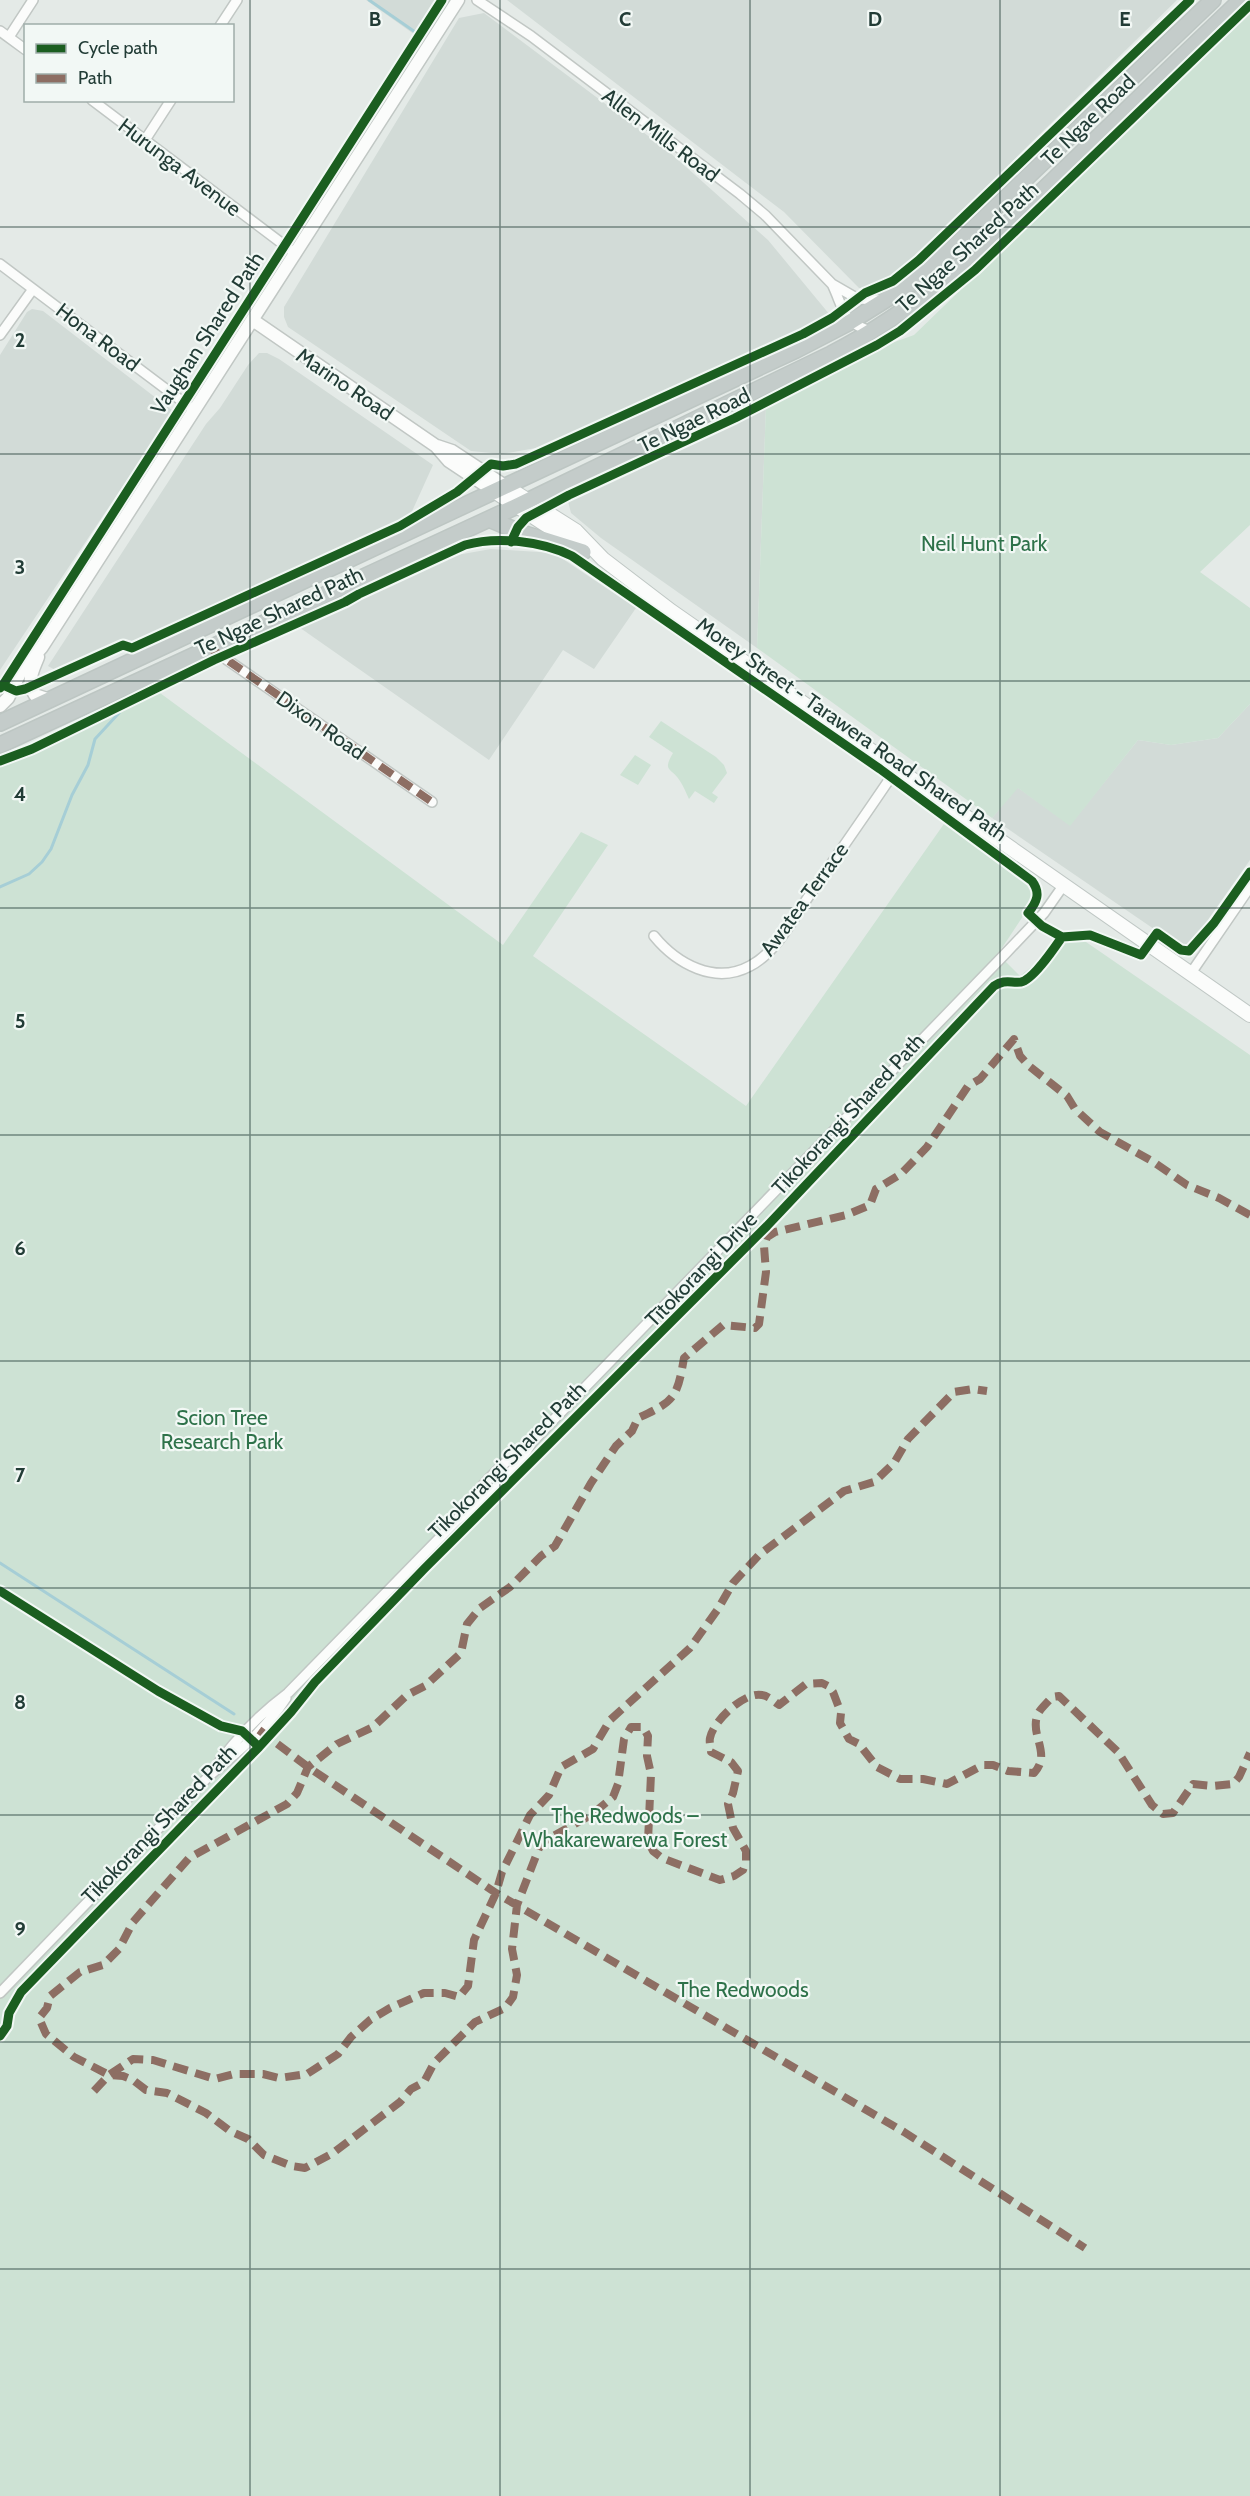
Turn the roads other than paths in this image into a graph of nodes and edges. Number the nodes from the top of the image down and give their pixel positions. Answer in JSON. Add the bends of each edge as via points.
{"nodes":[{"id":1,"x":33,"y":0,"type":"edge"},
{"id":2,"x":237,"y":0,"type":"edge"},
{"id":3,"x":458,"y":0,"type":"edge"},
{"id":4,"x":477,"y":0,"type":"edge"},
{"id":5,"x":1213,"y":0,"type":"edge"},
{"id":6,"x":1241,"y":0,"type":"edge"},
{"id":7,"x":221,"y":24,"type":"edge"},
{"id":8,"x":0,"y":31,"type":"edge"},
{"id":9,"x":9,"y":37,"type":"junction"},
{"id":10,"x":24,"y":48,"type":"edge"},
{"id":11,"x":95,"y":102,"type":"edge"},
{"id":12,"x":170,"y":102,"type":"edge"},
{"id":13,"x":145,"y":140,"type":"junction"},
{"id":14,"x":296,"y":254,"type":"junction"},
{"id":15,"x":0,"y":264,"type":"edge"},
{"id":16,"x":832,"y":284,"type":"junction"},
{"id":17,"x":33,"y":289,"type":"junction"},
{"id":18,"x":890,"y":297,"type":"junction"},
{"id":19,"x":254,"y":321,"type":"junction"},
{"id":20,"x":844,"y":321,"type":"junction"},
{"id":21,"x":872,"y":331,"type":"junction"},
{"id":22,"x":0,"y":335,"type":"edge"},
{"id":23,"x":195,"y":411,"type":"junction"},
{"id":24,"x":500,"y":488,"type":"junction"},
{"id":25,"x":522,"y":503,"type":"junction"},
{"id":26,"x":489,"y":519,"type":"junction"},
{"id":27,"x":584,"y":552,"type":"junction"},
{"id":28,"x":603,"y":559,"type":"junction"},
{"id":29,"x":42,"y":647,"type":"junction"},
{"id":30,"x":210,"y":648,"type":"junction"},
{"id":31,"x":50,"y":700,"type":"junction"},
{"id":32,"x":0,"y":706,"type":"edge"},
{"id":33,"x":0,"y":723,"type":"edge"},
{"id":34,"x":0,"y":745,"type":"edge"},
{"id":35,"x":897,"y":768,"type":"junction"},
{"id":36,"x":432,"y":802,"type":"dead end"},
{"id":37,"x":1063,"y":886,"type":"junction"},
{"id":38,"x":1250,"y":888,"type":"edge"},
{"id":39,"x":654,"y":936,"type":"dead end"},
{"id":40,"x":1191,"y":973,"type":"junction"},
{"id":41,"x":1250,"y":1015,"type":"edge"},
{"id":42,"x":0,"y":1993,"type":"edge"}],
"edges":[{"from":1,"to":9,"type":"street"},
{"from":2,"to":7,"type":"street"},
{"from":3,"to":14,"type":"street"},
{"from":4,"to":16,"type":"street","name":"Allen Mills Road","via":[[531,36],[740,195],[765,215]]},
{"from":5,"to":18,"type":"highway","name":"Te Ngae Road","via":[[953,248]]},
{"from":6,"to":21,"type":"highway","name":"Te Ngae Road","via":[[974,256]]},
{"from":8,"to":9,"type":"street"},
{"from":9,"to":10,"type":"street"},
{"from":11,"to":13,"type":"street","name":"Hurunga Avenue"},
{"from":12,"to":13,"type":"street"},
{"from":13,"to":14,"type":"street","name":"Hurunga Avenue"},
{"from":14,"to":19,"type":"street"},
{"from":15,"to":17,"type":"street","name":"Hona Road"},
{"from":16,"to":18,"type":"street","name":"Allen Mills Road","via":[[858,299]]},
{"from":16,"to":20,"type":"street","name":"Allen Mills Road"},
{"from":17,"to":22,"type":"street"},
{"from":17,"to":23,"type":"street","name":"Hona Road"},
{"from":18,"to":20,"type":"highway","name":"Te Ngae Road"},
{"from":19,"to":23,"type":"street"},
{"from":19,"to":24,"type":"street","name":"Marino Road","via":[[436,446],[449,461]]},
{"from":20,"to":21,"type":"street"},
{"from":20,"to":24,"type":"highway","name":"Te Ngae Road","via":[[670,411]]},
{"from":21,"to":25,"type":"highway","name":"Te Ngae Road"},
{"from":23,"to":29,"type":"street"},
{"from":24,"to":25,"type":"main road"},
{"from":24,"to":31,"type":"highway","name":"Te Ngae Road"},
{"from":25,"to":26,"type":"highway","name":"Te Ngae Road"},
{"from":25,"to":27,"type":"main road"},
{"from":25,"to":28,"type":"main road","via":[[576,531]]},
{"from":26,"to":27,"type":"highway"},
{"from":26,"to":30,"type":"highway","name":"Te Ngae Road"},
{"from":27,"to":28,"type":"main road"},
{"from":28,"to":35,"type":"main road"},
{"from":29,"to":31,"type":"street","via":[[30,686],[35,695]]},
{"from":29,"to":32,"type":"street","via":[[21,671]]},
{"from":30,"to":34,"type":"highway","name":"Te Ngae Road"},
{"from":30,"to":36,"type":"street","name":"Dixon Road"},
{"from":31,"to":33,"type":"highway","name":"Te Ngae Road"},
{"from":35,"to":37,"type":"main road"},
{"from":35,"to":39,"type":"street","name":"Awatea Terrace","via":[[760,960],[734,973],[706,972],[670,953]]},
{"from":37,"to":40,"type":"main road"},
{"from":37,"to":42,"type":"street","name":"Tītokorangi Drive","via":[[1044,913],[997,963],[534,1440],[496,1486],[457,1520],[288,1693],[267,1709],[209,1776]]},
{"from":38,"to":40,"type":"street"},
{"from":40,"to":41,"type":"main road"}]}
